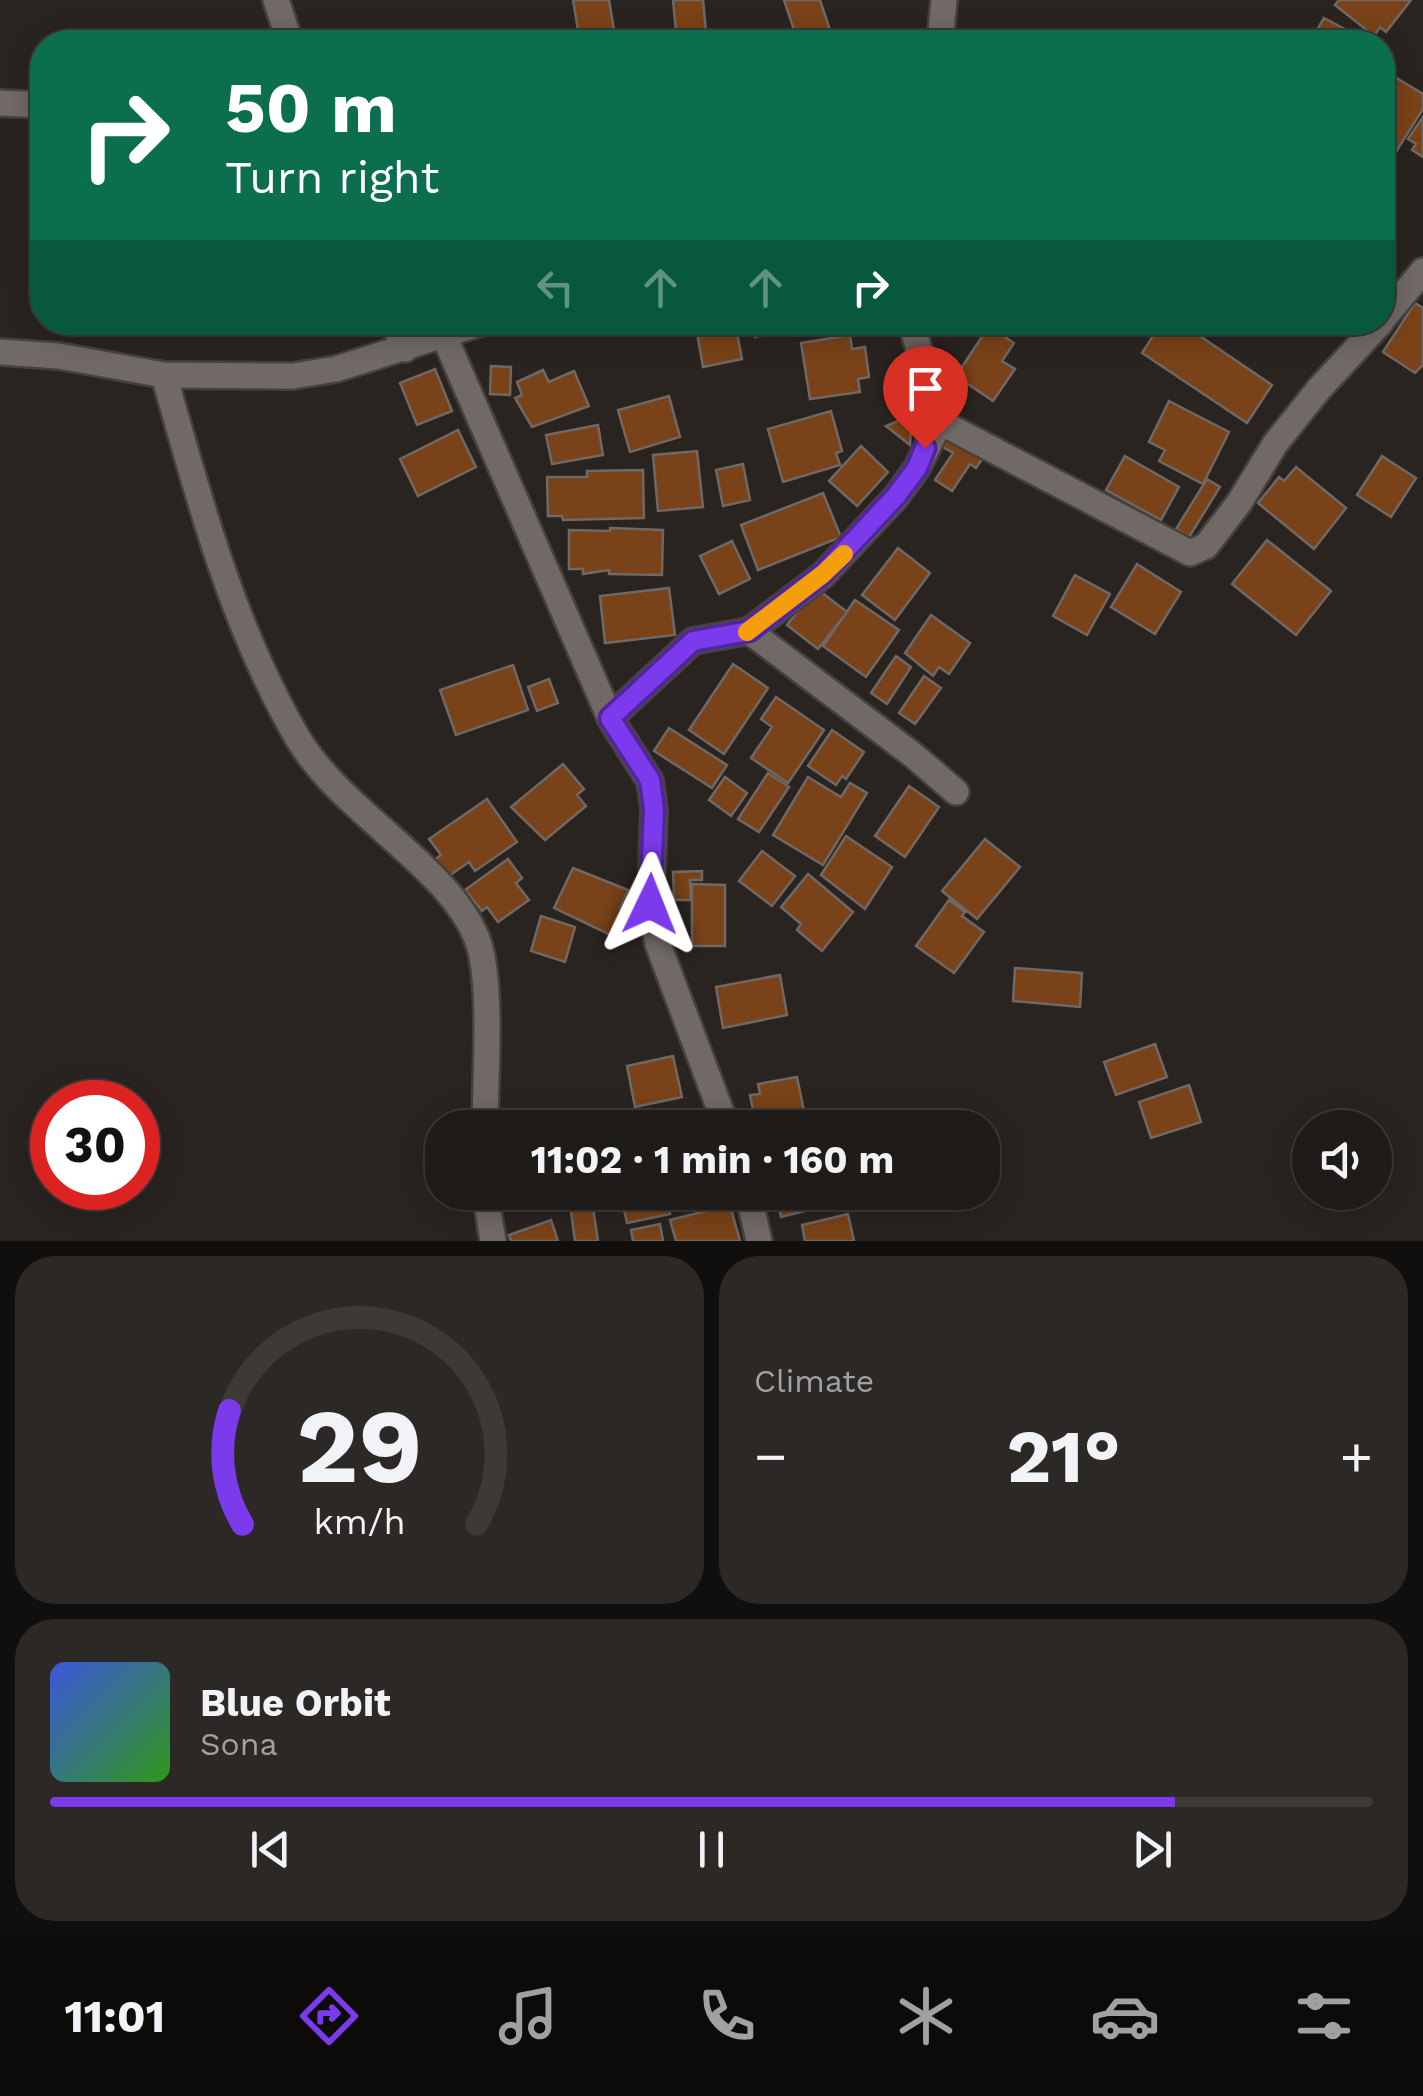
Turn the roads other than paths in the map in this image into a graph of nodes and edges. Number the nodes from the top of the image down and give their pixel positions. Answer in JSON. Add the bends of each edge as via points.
{"nodes":[{"id":1,"x":276,"y":0,"type":"edge"},
{"id":2,"x":944,"y":0,"type":"edge"},
{"id":3,"x":286,"y":30,"type":"edge"},
{"id":4,"x":941,"y":30,"type":"edge"},
{"id":5,"x":0,"y":103,"type":"edge"},
{"id":6,"x":30,"y":104,"type":"edge"},
{"id":7,"x":1423,"y":271,"type":"edge"},
{"id":8,"x":1395,"y":305,"type":"edge"},
{"id":9,"x":399,"y":335,"type":"edge"},
{"id":10,"x":452,"y":335,"type":"edge"},
{"id":11,"x":915,"y":335,"type":"edge"},
{"id":12,"x":1369,"y":335,"type":"edge"},
{"id":13,"x":445,"y":338,"type":"junction"},
{"id":14,"x":405,"y":349,"type":"junction"},
{"id":15,"x":0,"y":352,"type":"edge"},
{"id":16,"x":164,"y":375,"type":"junction"},
{"id":17,"x":940,"y":422,"type":"junction"},
{"id":18,"x":749,"y":631,"type":"junction"},
{"id":19,"x":610,"y":718,"type":"junction"},
{"id":20,"x":956,"y":792,"type":"dead end"},
{"id":21,"x":485,"y":1110,"type":"edge"},
{"id":22,"x":721,"y":1110,"type":"edge"},
{"id":23,"x":488,"y":1210,"type":"edge"},
{"id":24,"x":752,"y":1210,"type":"edge"},
{"id":25,"x":492,"y":1241,"type":"edge"},
{"id":26,"x":760,"y":1241,"type":"edge"}],
"edges":[{"from":1,"to":3,"type":"street"},
{"from":2,"to":4,"type":"street"},
{"from":5,"to":6,"type":"street"},
{"from":7,"to":8,"type":"street"},
{"from":9,"to":14,"type":"street"},
{"from":10,"to":13,"type":"street"},
{"from":11,"to":17,"type":"street"},
{"from":12,"to":17,"type":"street","via":[[1274,444],[1206,546],[1190,552]]},
{"from":13,"to":14,"type":"street"},
{"from":13,"to":19,"type":"street"},
{"from":14,"to":16,"type":"street","via":[[293,376]]},
{"from":15,"to":16,"type":"street"},
{"from":16,"to":21,"type":"street","via":[[246,634],[298,738],[334,787],[452,897],[478,939]]},
{"from":17,"to":18,"type":"street","via":[[917,468],[859,538]]},
{"from":18,"to":19,"type":"street","via":[[693,641]]},
{"from":18,"to":20,"type":"street"},
{"from":19,"to":22,"type":"street","via":[[650,780],[650,904],[658,944]]},
{"from":23,"to":25,"type":"street"},
{"from":24,"to":26,"type":"street"}]}
